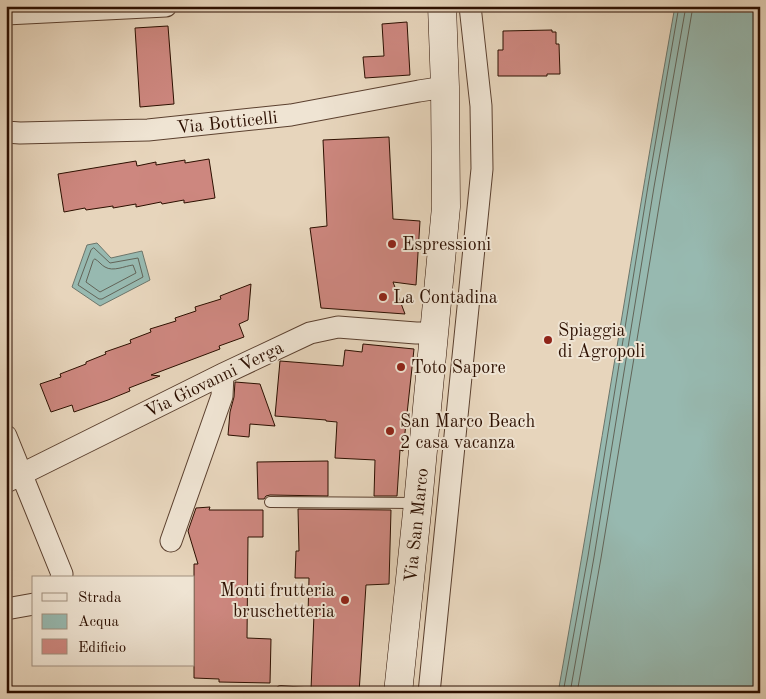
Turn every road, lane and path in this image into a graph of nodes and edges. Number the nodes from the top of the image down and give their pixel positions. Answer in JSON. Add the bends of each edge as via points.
{"nodes":[{"id":1,"x":166,"y":6,"type":"edge"},
{"id":2,"x":442,"y":6,"type":"edge"},
{"id":3,"x":470,"y":6,"type":"edge"},
{"id":4,"x":6,"y":14,"type":"edge"},
{"id":5,"x":445,"y":87,"type":"junction"},
{"id":6,"x":6,"y":132,"type":"edge"},
{"id":7,"x":434,"y":333,"type":"junction"},
{"id":8,"x":223,"y":374,"type":"junction"},
{"id":9,"x":6,"y":436,"type":"edge"},
{"id":10,"x":14,"y":478,"type":"edge"},
{"id":11,"x":270,"y":502,"type":"dead end"},
{"id":12,"x":418,"y":504,"type":"junction"},
{"id":13,"x":171,"y":541,"type":"dead end"},
{"id":14,"x":62,"y":576,"type":"edge"},
{"id":15,"x":32,"y":604,"type":"edge"},
{"id":16,"x":6,"y":609,"type":"edge"},
{"id":17,"x":281,"y":691,"type":"dead end"},
{"id":18,"x":304,"y":693,"type":"edge"},
{"id":19,"x":398,"y":693,"type":"edge"},
{"id":20,"x":429,"y":693,"type":"edge"}],
"edges":[{"from":1,"to":4,"type":"street"},
{"from":2,"to":5,"type":"main road","name":"Via San Marco"},
{"from":3,"to":20,"type":"street","via":[[481,106],[482,169]]},
{"from":5,"to":6,"type":"street","name":"Via Botticelli","via":[[290,115],[148,130]]},
{"from":5,"to":7,"type":"main road","name":"Via San Marco","via":[[446,207]]},
{"from":7,"to":8,"type":"street","name":"Via Giovanni Verga","via":[[338,327],[310,333]]},
{"from":7,"to":12,"type":"main road","name":"Via San Marco"},
{"from":8,"to":10,"type":"street","name":"Via Giovanni Verga"},
{"from":8,"to":13,"type":"street","via":[[222,396]]},
{"from":9,"to":10,"type":"street"},
{"from":10,"to":14,"type":"street"},
{"from":11,"to":12,"type":"lane"},
{"from":12,"to":19,"type":"main road","name":"Via San Marco"},
{"from":15,"to":16,"type":"street"},
{"from":17,"to":18,"type":"lane"}]}
